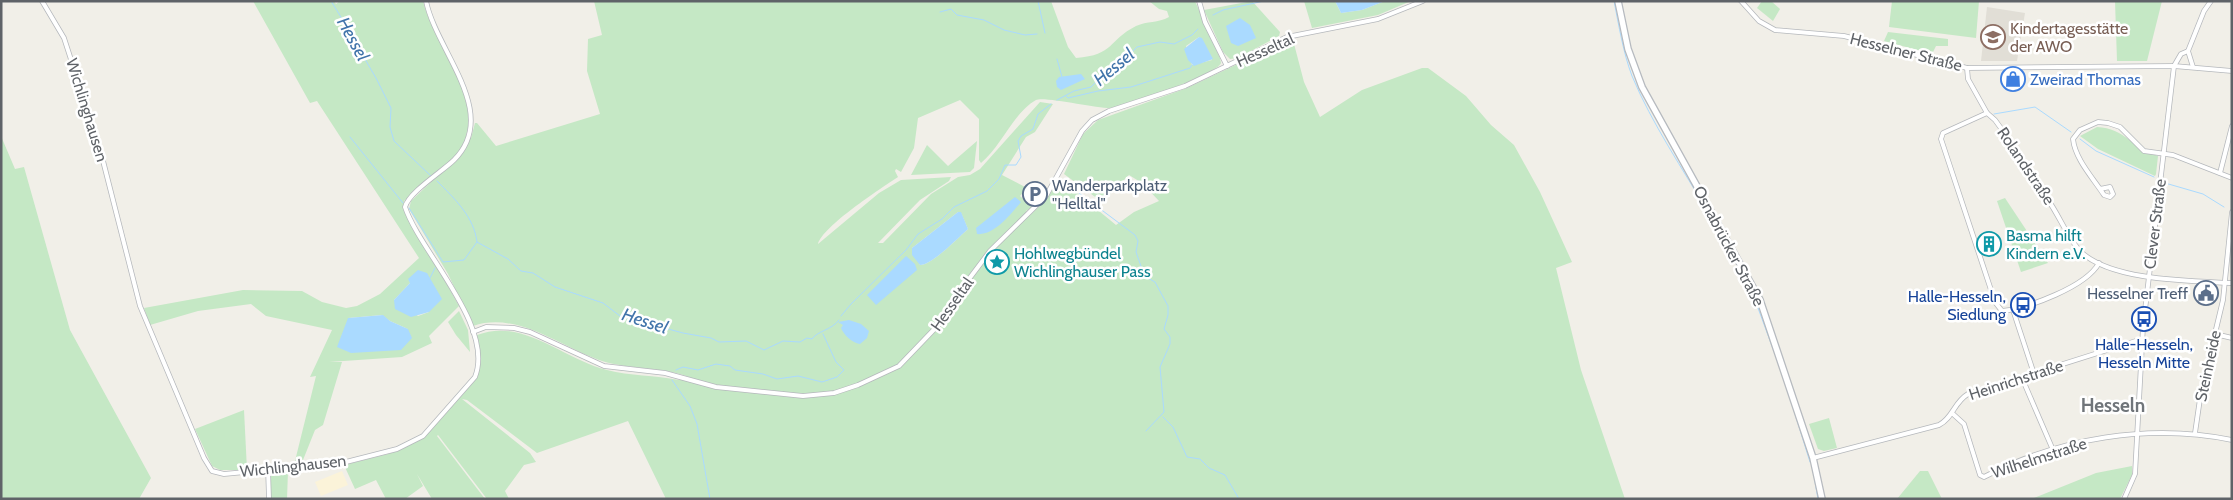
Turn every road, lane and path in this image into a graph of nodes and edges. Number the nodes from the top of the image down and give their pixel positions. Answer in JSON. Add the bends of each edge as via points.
{"nodes":[{"id":1,"x":42,"y":1,"type":"edge"},
{"id":2,"x":426,"y":1,"type":"edge"},
{"id":3,"x":1199,"y":1,"type":"edge"},
{"id":4,"x":1423,"y":1,"type":"edge"},
{"id":5,"x":1618,"y":1,"type":"edge"},
{"id":6,"x":1741,"y":1,"type":"edge"},
{"id":7,"x":2211,"y":1,"type":"edge"},
{"id":8,"x":2188,"y":51,"type":"junction"},
{"id":9,"x":1227,"y":66,"type":"junction"},
{"id":10,"x":2174,"y":66,"type":"junction"},
{"id":11,"x":2193,"y":67,"type":"junction"},
{"id":12,"x":1967,"y":68,"type":"junction"},
{"id":13,"x":2232,"y":71,"type":"edge"},
{"id":14,"x":1987,"y":113,"type":"junction"},
{"id":15,"x":2232,"y":126,"type":"edge"},
{"id":16,"x":2164,"y":154,"type":"junction"},
{"id":17,"x":2220,"y":173,"type":"junction"},
{"id":18,"x":2232,"y":178,"type":"edge"},
{"id":19,"x":2100,"y":189,"type":"dead end"},
{"id":20,"x":2232,"y":212,"type":"edge"},
{"id":21,"x":2099,"y":263,"type":"junction"},
{"id":22,"x":2149,"y":276,"type":"junction"},
{"id":23,"x":2225,"y":283,"type":"junction"},
{"id":24,"x":2232,"y":284,"type":"edge"},
{"id":25,"x":2013,"y":310,"type":"junction"},
{"id":26,"x":473,"y":332,"type":"junction"},
{"id":27,"x":2215,"y":334,"type":"junction"},
{"id":28,"x":2232,"y":338,"type":"edge"},
{"id":29,"x":2142,"y":339,"type":"junction"},
{"id":30,"x":2034,"y":374,"type":"junction"},
{"id":31,"x":2022,"y":378,"type":"junction"},
{"id":32,"x":1952,"y":414,"type":"junction"},
{"id":33,"x":2137,"y":432,"type":"junction"},
{"id":34,"x":2195,"y":433,"type":"junction"},
{"id":35,"x":2232,"y":440,"type":"edge"},
{"id":36,"x":2053,"y":450,"type":"junction"},
{"id":37,"x":1813,"y":458,"type":"junction"},
{"id":38,"x":268,"y":469,"type":"junction"},
{"id":39,"x":269,"y":499,"type":"edge"},
{"id":40,"x":1822,"y":499,"type":"edge"},
{"id":41,"x":2124,"y":499,"type":"edge"}],
"edges":[{"from":1,"to":38,"type":"street","name":"Wichlinghausen","via":[[64,38],[100,149],[140,306],[204,458],[212,471],[224,474]]},
{"from":2,"to":26,"type":"street","name":"Wichlinghausen","via":[[435,30],[465,88],[473,115],[467,144],[405,207],[461,304]]},
{"from":3,"to":9,"type":"street","via":[[1205,22]]},
{"from":4,"to":9,"type":"street","name":"Hesseltal","via":[[1378,19],[1287,37]]},
{"from":5,"to":37,"type":"main road","name":"Osnabrücker Straße","via":[[1628,49],[1645,92],[1760,300]]},
{"from":6,"to":12,"type":"street","name":"Hesselner Straße","via":[[1759,21],[1776,30],[1844,36]]},
{"from":7,"to":8,"type":"street"},
{"from":8,"to":10,"type":"street","via":[[2181,54]]},
{"from":8,"to":11,"type":"street"},
{"from":9,"to":26,"type":"street","name":"Hesseltal","via":[[1185,86],[1109,111],[1092,120],[1082,130],[1046,196],[990,251],[947,316],[899,366],[858,386],[834,393],[803,396],[716,388],[665,373],[604,366],[522,330],[486,327]]},
{"from":10,"to":11,"type":"street","name":"Hesselner Straße"},
{"from":10,"to":12,"type":"street","name":"Hesselner Straße"},
{"from":10,"to":16,"type":"street","name":"Clever Straße"},
{"from":11,"to":13,"type":"street","name":"Hesselner Straße"},
{"from":12,"to":14,"type":"street","name":"Rolandstraße","via":[[1968,80]]},
{"from":14,"to":21,"type":"street","name":"Rolandstraße","via":[[2003,131],[2005,140],[2014,148],[2022,165],[2053,206],[2078,249]]},
{"from":14,"to":25,"type":"street","via":[[1942,133],[1941,140],[1995,302],[2002,311]]},
{"from":15,"to":17,"type":"street"},
{"from":16,"to":17,"type":"street"},
{"from":16,"to":19,"type":"street","via":[[2144,151],[2120,127],[2108,123],[2098,122],[2079,131],[2073,139],[2074,147]]},
{"from":16,"to":22,"type":"street","name":"Clever Straße"},
{"from":17,"to":18,"type":"street"},
{"from":20,"to":23,"type":"street","name":"Steinheide"},
{"from":21,"to":22,"type":"street","name":"Rolandstraße"},
{"from":21,"to":25,"type":"street","via":[[2074,286]]},
{"from":22,"to":23,"type":"street","name":"Rolandstraße"},
{"from":22,"to":29,"type":"street","name":"Clever Straße"},
{"from":23,"to":24,"type":"street","name":"Rolandstraße"},
{"from":23,"to":27,"type":"street","name":"Steinheide"},
{"from":25,"to":30,"type":"street"},
{"from":26,"to":38,"type":"street","name":"Wichlinghausen","via":[[475,377],[423,436],[397,448],[342,463]]},
{"from":27,"to":28,"type":"street"},
{"from":27,"to":34,"type":"street","name":"Steinheide"},
{"from":29,"to":30,"type":"street","name":"Heinrichstraße"},
{"from":29,"to":33,"type":"street","name":"Clever Straße"},
{"from":30,"to":31,"type":"street","name":"Heinrichstraße"},
{"from":31,"to":32,"type":"street","name":"Heinrichstraße","via":[[1968,394]]},
{"from":31,"to":36,"type":"street"},
{"from":32,"to":36,"type":"street","name":"Wilhelmstraße","via":[[1964,424],[1980,474],[1984,476]]},
{"from":32,"to":37,"type":"street","name":"Heinrichstraße","via":[[1939,425]]},
{"from":33,"to":34,"type":"street"},
{"from":33,"to":36,"type":"street","name":"Wilhelmstraße"},
{"from":33,"to":41,"type":"street","name":"Clever Straße","via":[[2135,474]]},
{"from":34,"to":35,"type":"street"},
{"from":37,"to":40,"type":"main road","name":"Osnabrücker Straße"},
{"from":38,"to":39,"type":"street"}]}
